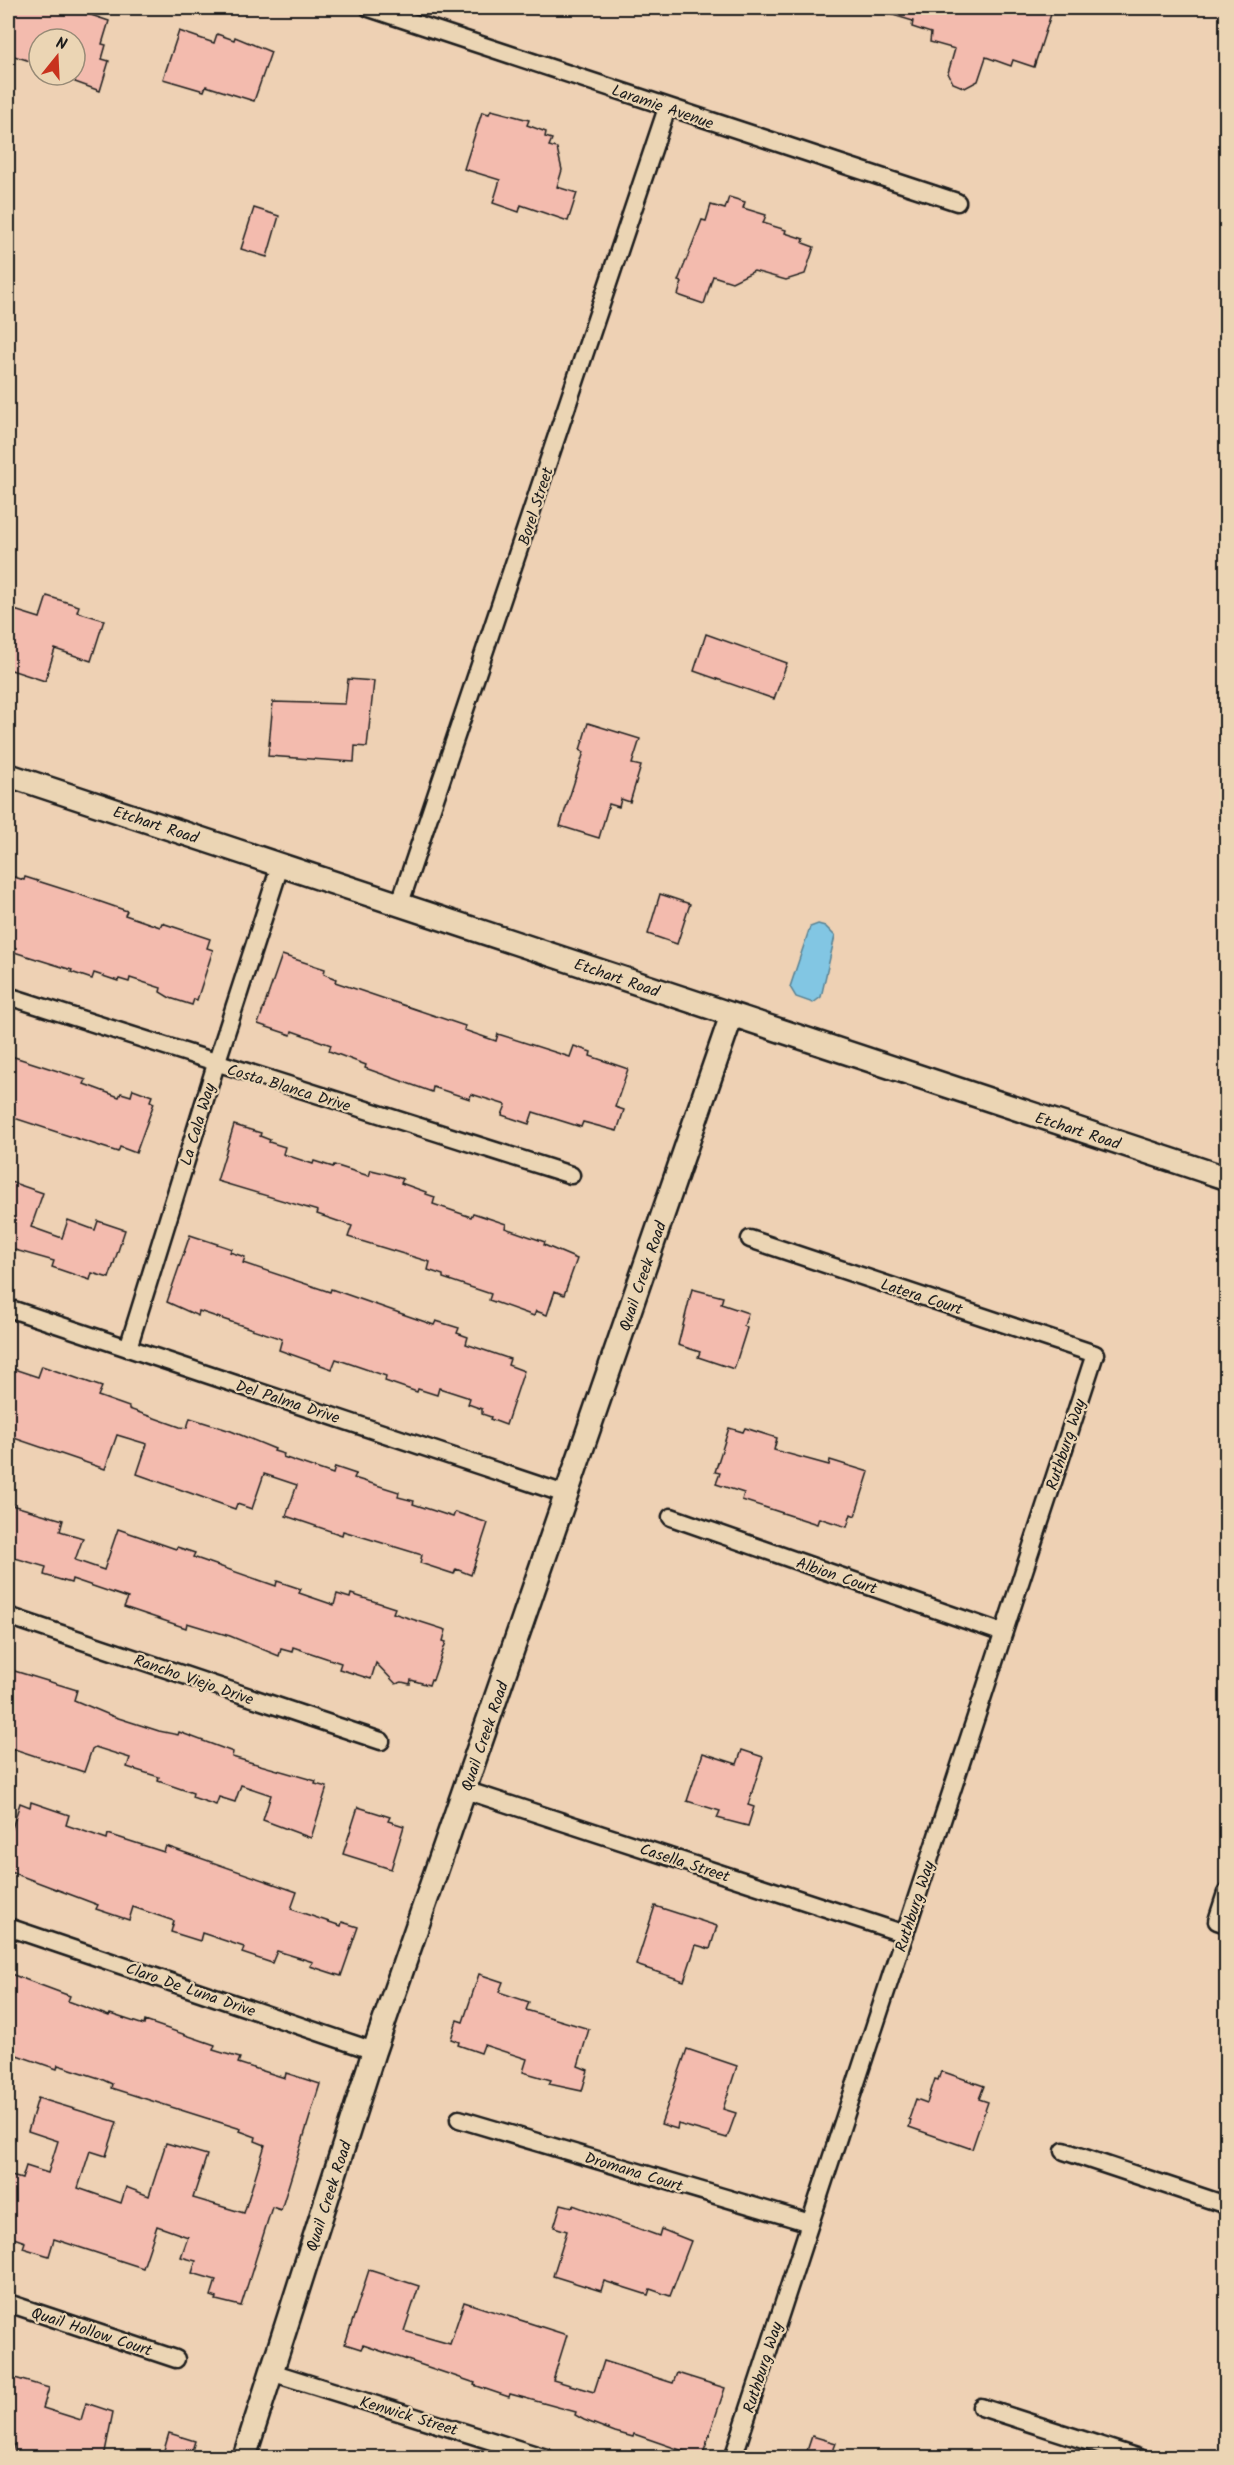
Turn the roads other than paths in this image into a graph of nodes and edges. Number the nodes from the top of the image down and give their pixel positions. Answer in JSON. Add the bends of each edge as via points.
{"nodes":[{"id":1,"x":369,"y":8,"type":"edge"},
{"id":2,"x":667,"y":108,"type":"junction"},
{"id":3,"x":957,"y":202,"type":"dead end"},
{"id":4,"x":8,"y":776,"type":"edge"},
{"id":5,"x":280,"y":866,"type":"junction"},
{"id":6,"x":400,"y":903,"type":"junction"},
{"id":7,"x":8,"y":996,"type":"edge"},
{"id":8,"x":731,"y":1017,"type":"junction"},
{"id":9,"x":216,"y":1064,"type":"junction"},
{"id":10,"x":571,"y":1175,"type":"dead end"},
{"id":11,"x":1227,"y":1178,"type":"edge"},
{"id":12,"x":750,"y":1239,"type":"dead end"},
{"id":13,"x":8,"y":1308,"type":"edge"},
{"id":14,"x":128,"y":1348,"type":"junction"},
{"id":15,"x":1095,"y":1354,"type":"joint"},
{"id":16,"x":568,"y":1495,"type":"junction"},
{"id":17,"x":671,"y":1517,"type":"dead end"},
{"id":18,"x":8,"y":1616,"type":"edge"},
{"id":19,"x":1003,"y":1633,"type":"junction"},
{"id":20,"x":381,"y":1741,"type":"dead end"},
{"id":21,"x":465,"y":1790,"type":"junction"},
{"id":22,"x":1227,"y":1893,"type":"edge"},
{"id":23,"x":1222,"y":1923,"type":"edge"},
{"id":24,"x":8,"y":1927,"type":"edge"},
{"id":25,"x":905,"y":1934,"type":"junction"},
{"id":26,"x":374,"y":2051,"type":"junction"},
{"id":27,"x":459,"y":2119,"type":"dead end"},
{"id":28,"x":1064,"y":2151,"type":"dead end"},
{"id":29,"x":1227,"y":2205,"type":"edge"},
{"id":30,"x":810,"y":2223,"type":"junction"},
{"id":31,"x":8,"y":2303,"type":"edge"},
{"id":32,"x":176,"y":2359,"type":"dead end"},
{"id":33,"x":271,"y":2372,"type":"junction"},
{"id":34,"x":981,"y":2407,"type":"dead end"},
{"id":35,"x":244,"y":2457,"type":"edge"},
{"id":36,"x":546,"y":2457,"type":"edge"},
{"id":37,"x":733,"y":2457,"type":"edge"},
{"id":38,"x":1139,"y":2457,"type":"edge"}],
"edges":[{"from":1,"to":2,"type":"street","name":"Laramie Avenue"},
{"from":2,"to":3,"type":"street","name":"Laramie Avenue"},
{"from":2,"to":6,"type":"street","name":"Borel Street"},
{"from":4,"to":5,"type":"street","name":"Etchart Road"},
{"from":5,"to":6,"type":"street","name":"Etchart Road"},
{"from":5,"to":9,"type":"street","name":"La Cala Way"},
{"from":6,"to":8,"type":"street","name":"Etchart Road"},
{"from":7,"to":9,"type":"street","name":"Costa Blanca Drive"},
{"from":8,"to":11,"type":"street","name":"Etchart Road"},
{"from":8,"to":16,"type":"street","name":"Quail Creek Road"},
{"from":9,"to":10,"type":"street","name":"Costa Blanca Drive"},
{"from":9,"to":14,"type":"street","name":"La Cala Way"},
{"from":12,"to":15,"type":"street","name":"Latera Court"},
{"from":13,"to":14,"type":"street","name":"Del Palma Drive"},
{"from":14,"to":16,"type":"street","name":"Del Palma Drive"},
{"from":15,"to":19,"type":"street","name":"Ruthburg Way"},
{"from":16,"to":21,"type":"street","name":"Quail Creek Road"},
{"from":17,"to":19,"type":"street","name":"Albion Court"},
{"from":18,"to":20,"type":"street","name":"Rancho Viejo Drive"},
{"from":19,"to":25,"type":"street","name":"Ruthburg Way"},
{"from":21,"to":25,"type":"street","name":"Casella Street"},
{"from":21,"to":26,"type":"street","name":"Quail Creek Road"},
{"from":22,"to":23,"type":"street"},
{"from":24,"to":26,"type":"street","name":"Claro De Luna Drive"},
{"from":25,"to":30,"type":"street","name":"Ruthburg Way"},
{"from":26,"to":33,"type":"street","name":"Quail Creek Road"},
{"from":27,"to":30,"type":"street","name":"Dromana Court"},
{"from":28,"to":29,"type":"street"},
{"from":30,"to":37,"type":"street","name":"Ruthburg Way"},
{"from":31,"to":32,"type":"street","name":"Quail Hollow Court"},
{"from":33,"to":35,"type":"street","name":"Quail Creek Road"},
{"from":33,"to":36,"type":"street","name":"Kenwick Street"},
{"from":34,"to":38,"type":"street"}]}
